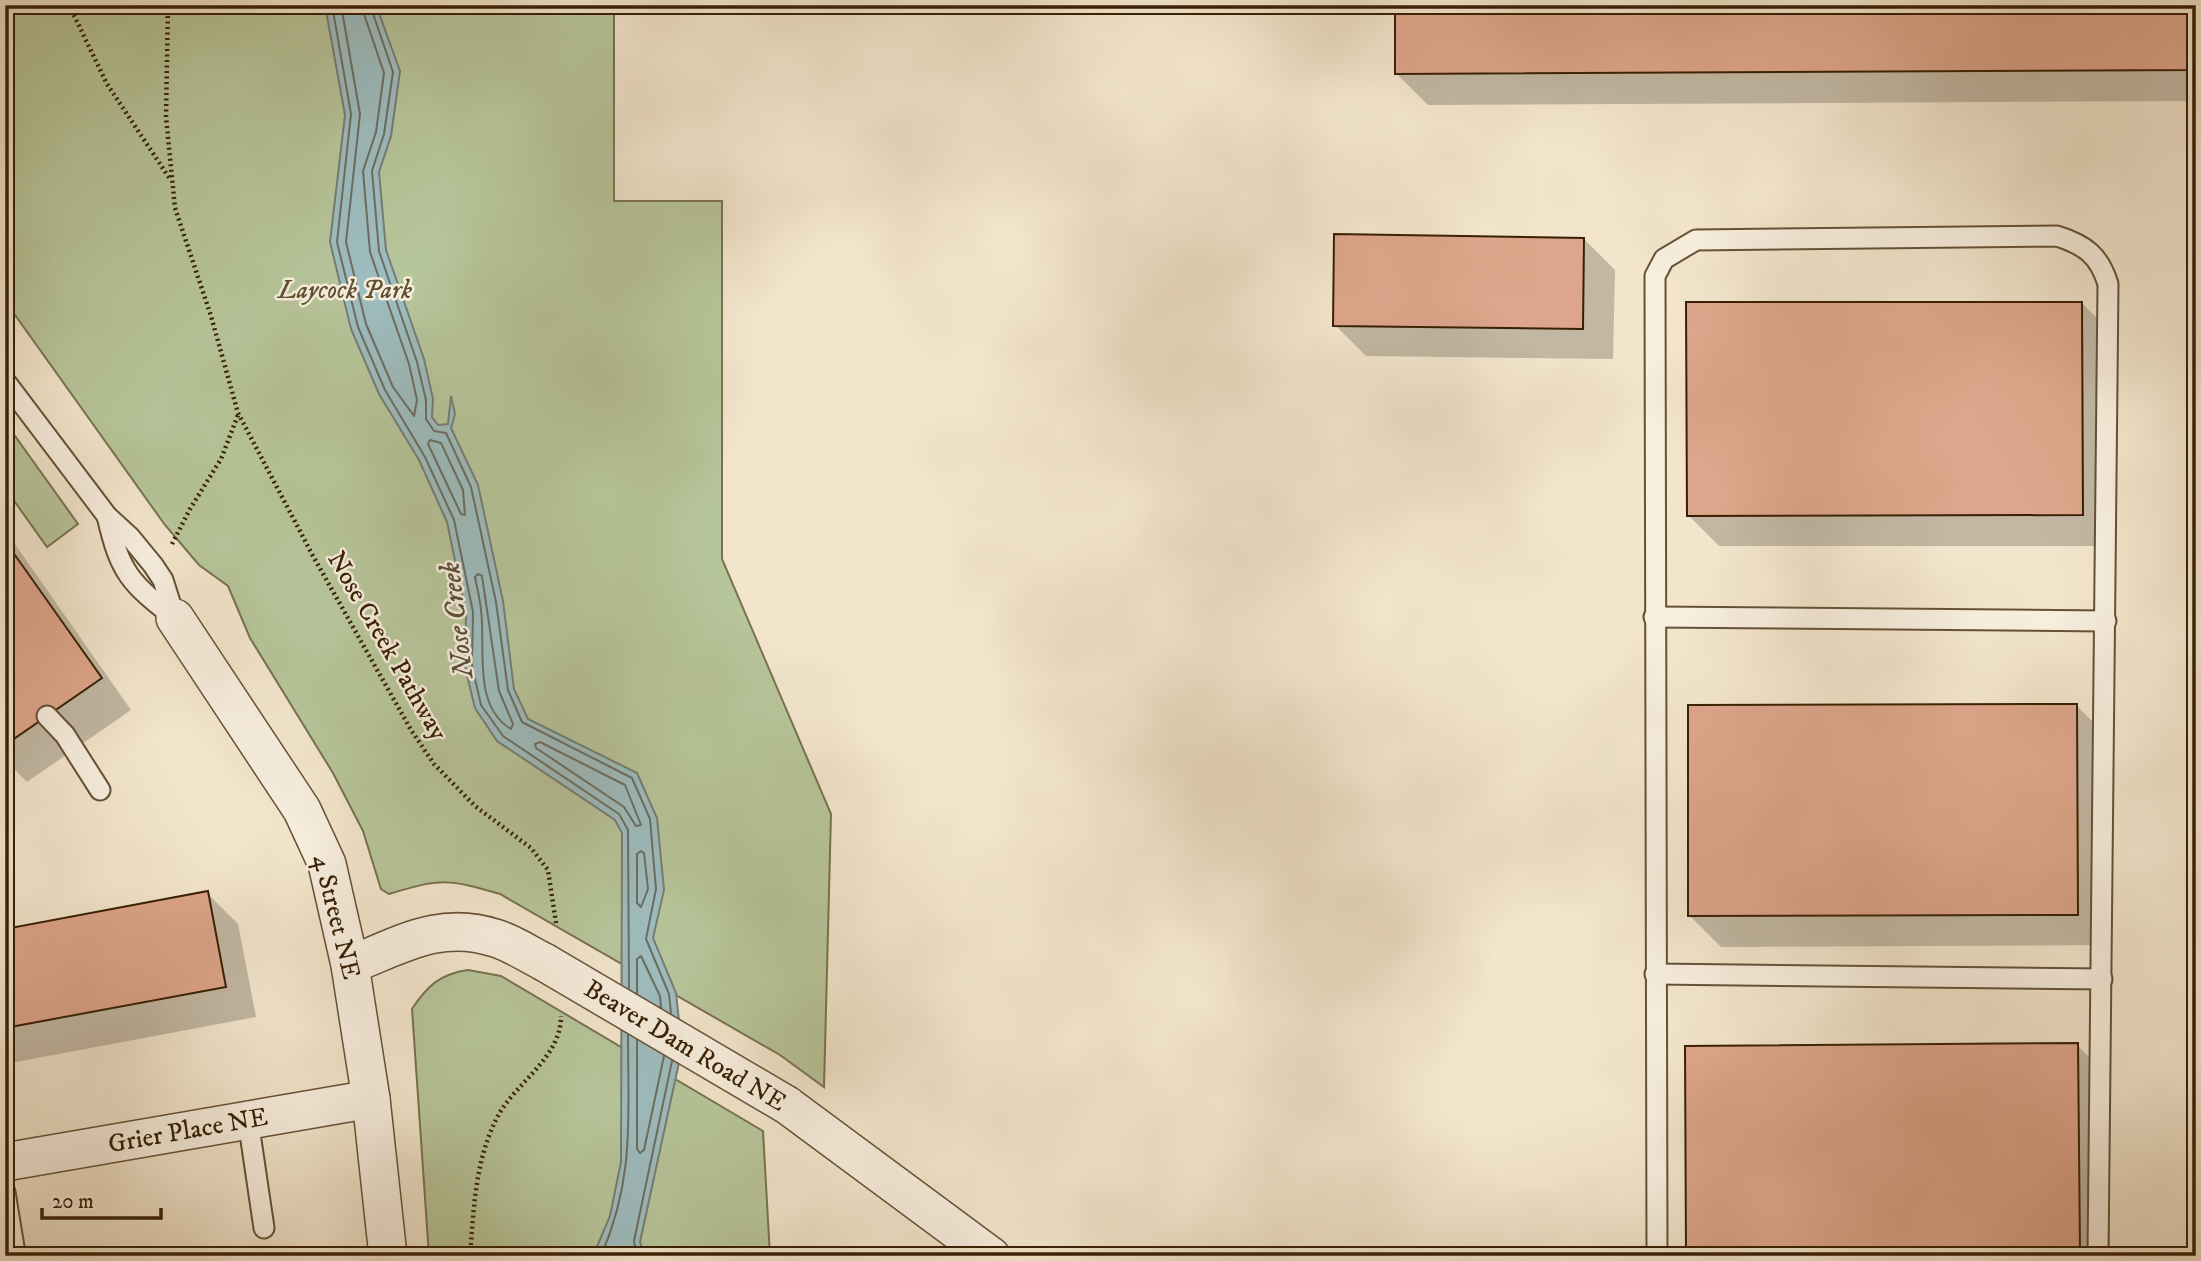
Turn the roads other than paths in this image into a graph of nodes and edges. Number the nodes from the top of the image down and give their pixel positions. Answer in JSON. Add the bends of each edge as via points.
{"nodes":[{"id":1,"x":5,"y":381,"type":"edge"},
{"id":2,"x":107,"y":516,"type":"junction"},
{"id":3,"x":1654,"y":617,"type":"junction"},
{"id":4,"x":175,"y":618,"type":"junction"},
{"id":5,"x":2106,"y":621,"type":"junction"},
{"id":6,"x":47,"y":716,"type":"dead end"},
{"id":7,"x":100,"y":790,"type":"dead end"},
{"id":8,"x":350,"y":965,"type":"junction"},
{"id":9,"x":1655,"y":974,"type":"junction"},
{"id":10,"x":2102,"y":979,"type":"junction"},
{"id":11,"x":371,"y":1099,"type":"junction"},
{"id":12,"x":248,"y":1120,"type":"junction"},
{"id":13,"x":5,"y":1162,"type":"edge"},
{"id":14,"x":5,"y":1192,"type":"edge"},
{"id":15,"x":264,"y":1228,"type":"dead end"},
{"id":16,"x":15,"y":1253,"type":"dead end"},
{"id":17,"x":388,"y":1256,"type":"edge"},
{"id":18,"x":991,"y":1256,"type":"edge"},
{"id":19,"x":1657,"y":1256,"type":"edge"},
{"id":20,"x":2098,"y":1256,"type":"edge"}],
"edges":[{"from":1,"to":2,"type":"lane","name":"4 Street NE"},
{"from":2,"to":4,"type":"lane","name":"4 Street NE","via":[[163,580]]},
{"from":2,"to":4,"type":"lane","name":"4 Street NE","via":[[115,549],[134,586]]},
{"from":3,"to":5,"type":"lane"},
{"from":3,"to":5,"type":"lane","via":[[1653,313],[1655,276],[1664,259],[1696,240],[2057,236],[2092,252],[2108,284]]},
{"from":3,"to":9,"type":"lane"},
{"from":4,"to":8,"type":"street","name":"4 Street NE","via":[[302,810],[327,864]]},
{"from":5,"to":10,"type":"lane"},
{"from":6,"to":7,"type":"lane","via":[[65,735]]},
{"from":8,"to":11,"type":"street","name":"4 Street NE"},
{"from":8,"to":18,"type":"street","name":"Beaver Dam Road NE","bridge":true,"via":[[429,933],[459,929],[497,938],[787,1105]]},
{"from":9,"to":10,"type":"lane"},
{"from":9,"to":19,"type":"lane"},
{"from":10,"to":20,"type":"lane"},
{"from":11,"to":12,"type":"street","name":"Grier Place NE"},
{"from":11,"to":17,"type":"street","name":"4 Street NE"},
{"from":12,"to":13,"type":"street","name":"Grier Place NE"},
{"from":12,"to":15,"type":"lane"},
{"from":14,"to":16,"type":"lane"}]}
